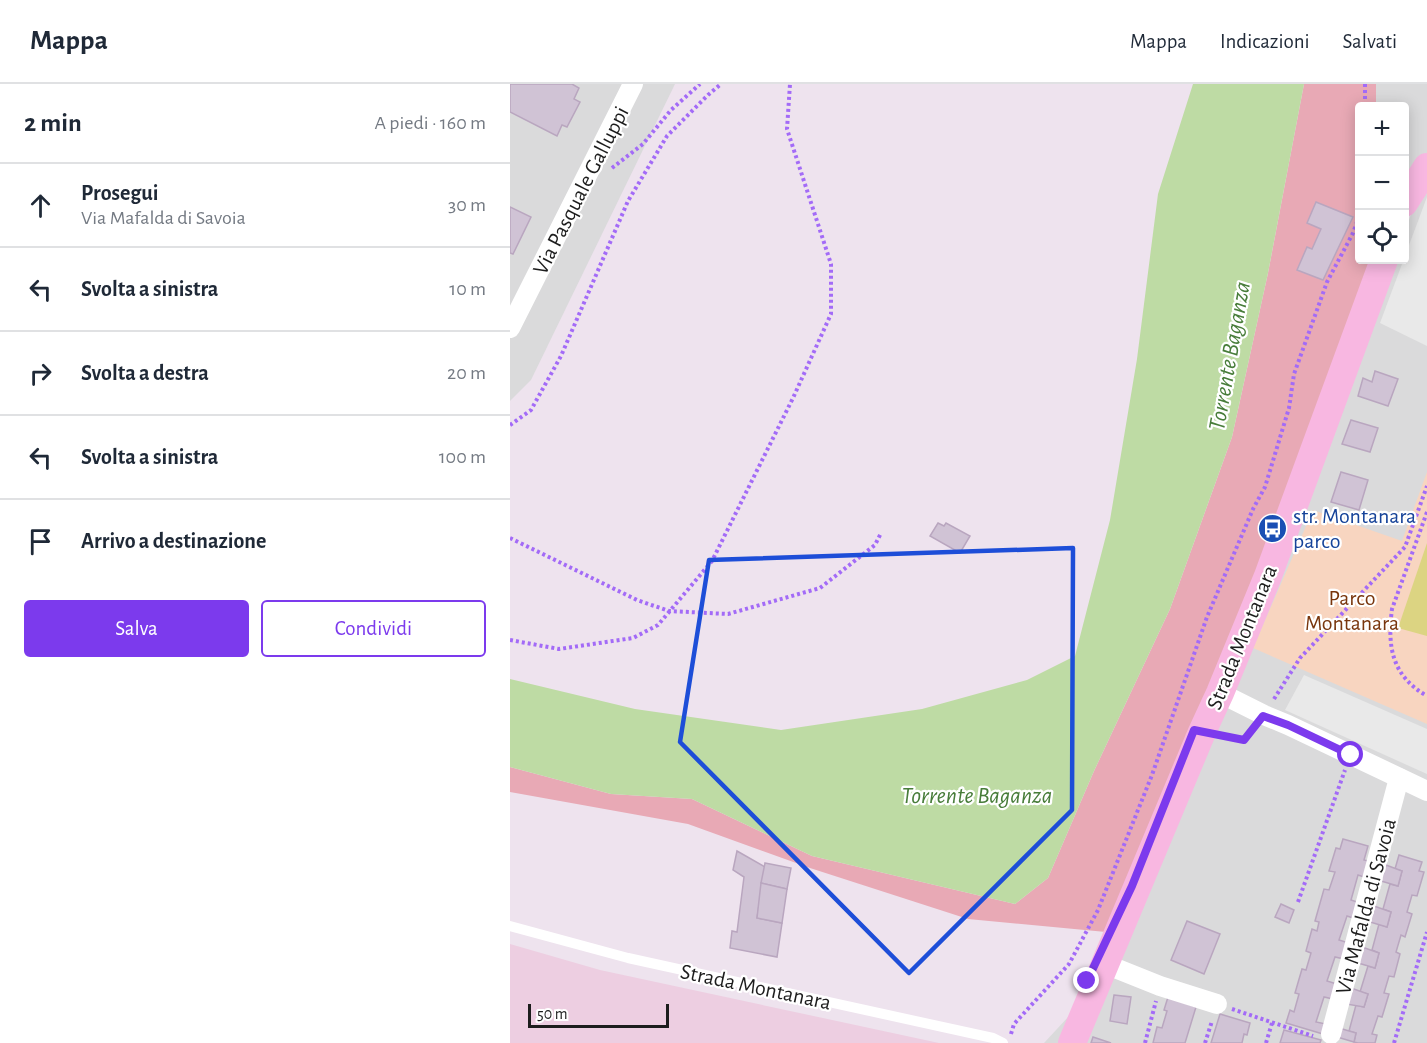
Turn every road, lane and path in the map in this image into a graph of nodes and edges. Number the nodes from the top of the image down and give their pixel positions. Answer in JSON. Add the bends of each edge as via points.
{"nodes":[{"id":1,"x":633,"y":84,"type":"edge"},
{"id":2,"x":700,"y":84,"type":"edge"},
{"id":3,"x":721,"y":84,"type":"edge"},
{"id":4,"x":790,"y":84,"type":"edge"},
{"id":5,"x":1365,"y":84,"type":"edge"},
{"id":6,"x":1365,"y":102,"type":"edge"},
{"id":7,"x":1427,"y":167,"type":"edge"},
{"id":8,"x":591,"y":169,"type":"junction"},
{"id":9,"x":1409,"y":194,"type":"edge"},
{"id":10,"x":1355,"y":227,"type":"edge"},
{"id":11,"x":1383,"y":264,"type":"edge"},
{"id":12,"x":510,"y":328,"type":"edge"},
{"id":13,"x":510,"y":425,"type":"edge"},
{"id":14,"x":1427,"y":486,"type":"edge"},
{"id":15,"x":1427,"y":512,"type":"edge"},
{"id":16,"x":881,"y":533,"type":"dead end"},
{"id":17,"x":510,"y":538,"type":"edge"},
{"id":18,"x":669,"y":611,"type":"junction"},
{"id":19,"x":510,"y":640,"type":"edge"},
{"id":20,"x":1220,"y":693,"type":"junction"},
{"id":21,"x":1427,"y":696,"type":"edge"},
{"id":22,"x":1263,"y":716,"type":"junction"},
{"id":23,"x":1202,"y":732,"type":"junction"},
{"id":24,"x":1351,"y":755,"type":"junction"},
{"id":25,"x":1399,"y":778,"type":"junction"},
{"id":26,"x":1427,"y":791,"type":"edge"},
{"id":27,"x":1298,"y":902,"type":"dead end"},
{"id":28,"x":510,"y":926,"type":"edge"},
{"id":29,"x":1427,"y":932,"type":"edge"},
{"id":30,"x":1105,"y":964,"type":"junction"},
{"id":31,"x":1160,"y":986,"type":"junction"},
{"id":32,"x":1217,"y":1004,"type":"joint"},
{"id":33,"x":1272,"y":1023,"type":"junction"},
{"id":34,"x":1326,"y":1036,"type":"joint"},
{"id":35,"x":1007,"y":1040,"type":"edge"},
{"id":36,"x":1072,"y":1043,"type":"edge"},
{"id":37,"x":1145,"y":1043,"type":"edge"},
{"id":38,"x":1266,"y":1043,"type":"edge"},
{"id":39,"x":1394,"y":1043,"type":"edge"}],
"edges":[{"from":1,"to":8,"type":"street","name":"Via Pasquale Galluppi"},
{"from":2,"to":8,"type":"path","via":[[670,110],[643,144],[604,174]]},
{"from":3,"to":13,"type":"path","via":[[666,136],[628,201],[561,356],[531,410]]},
{"from":4,"to":18,"type":"path","via":[[787,129],[831,264],[831,314],[794,398],[712,561]]},
{"from":5,"to":6,"type":"path"},
{"from":7,"to":9,"type":"street"},
{"from":8,"to":12,"type":"street","name":"Via Pasquale Galluppi"},
{"from":10,"to":35,"type":"path","via":[[1327,282],[1294,374],[1289,408],[1265,487],[1207,617],[1152,775],[1098,910],[1069,963],[1014,1024]]},
{"from":11,"to":20,"type":"street","name":"Strada Montanara","via":[[1268,576]]},
{"from":14,"to":22,"type":"path","via":[[1405,547],[1300,658]]},
{"from":15,"to":21,"type":"path","via":[[1390,623],[1393,658],[1402,675]]},
{"from":16,"to":18,"type":"path","via":[[875,545],[820,588],[728,614]]},
{"from":17,"to":18,"type":"path","via":[[637,600]]},
{"from":18,"to":19,"type":"path","via":[[658,625],[633,638],[559,650]]},
{"from":20,"to":22,"type":"street"},
{"from":20,"to":23,"type":"street","name":"Strada Montanara"},
{"from":22,"to":23,"type":"path","via":[[1244,740]]},
{"from":22,"to":24,"type":"street"},
{"from":23,"to":30,"type":"street","name":"Strada Montanara"},
{"from":24,"to":25,"type":"street"},
{"from":24,"to":27,"type":"path"},
{"from":25,"to":26,"type":"street"},
{"from":25,"to":34,"type":"street","name":"Via Mafalda di Savoia"},
{"from":28,"to":35,"type":"lane","name":"Strada Montanara","via":[[628,958]]},
{"from":29,"to":39,"type":"path"},
{"from":30,"to":31,"type":"street"},
{"from":30,"to":36,"type":"street","name":"Strada Montanara"},
{"from":31,"to":32,"type":"street"},
{"from":31,"to":37,"type":"path"},
{"from":32,"to":33,"type":"path"},
{"from":33,"to":34,"type":"path"},
{"from":33,"to":38,"type":"path"}]}
